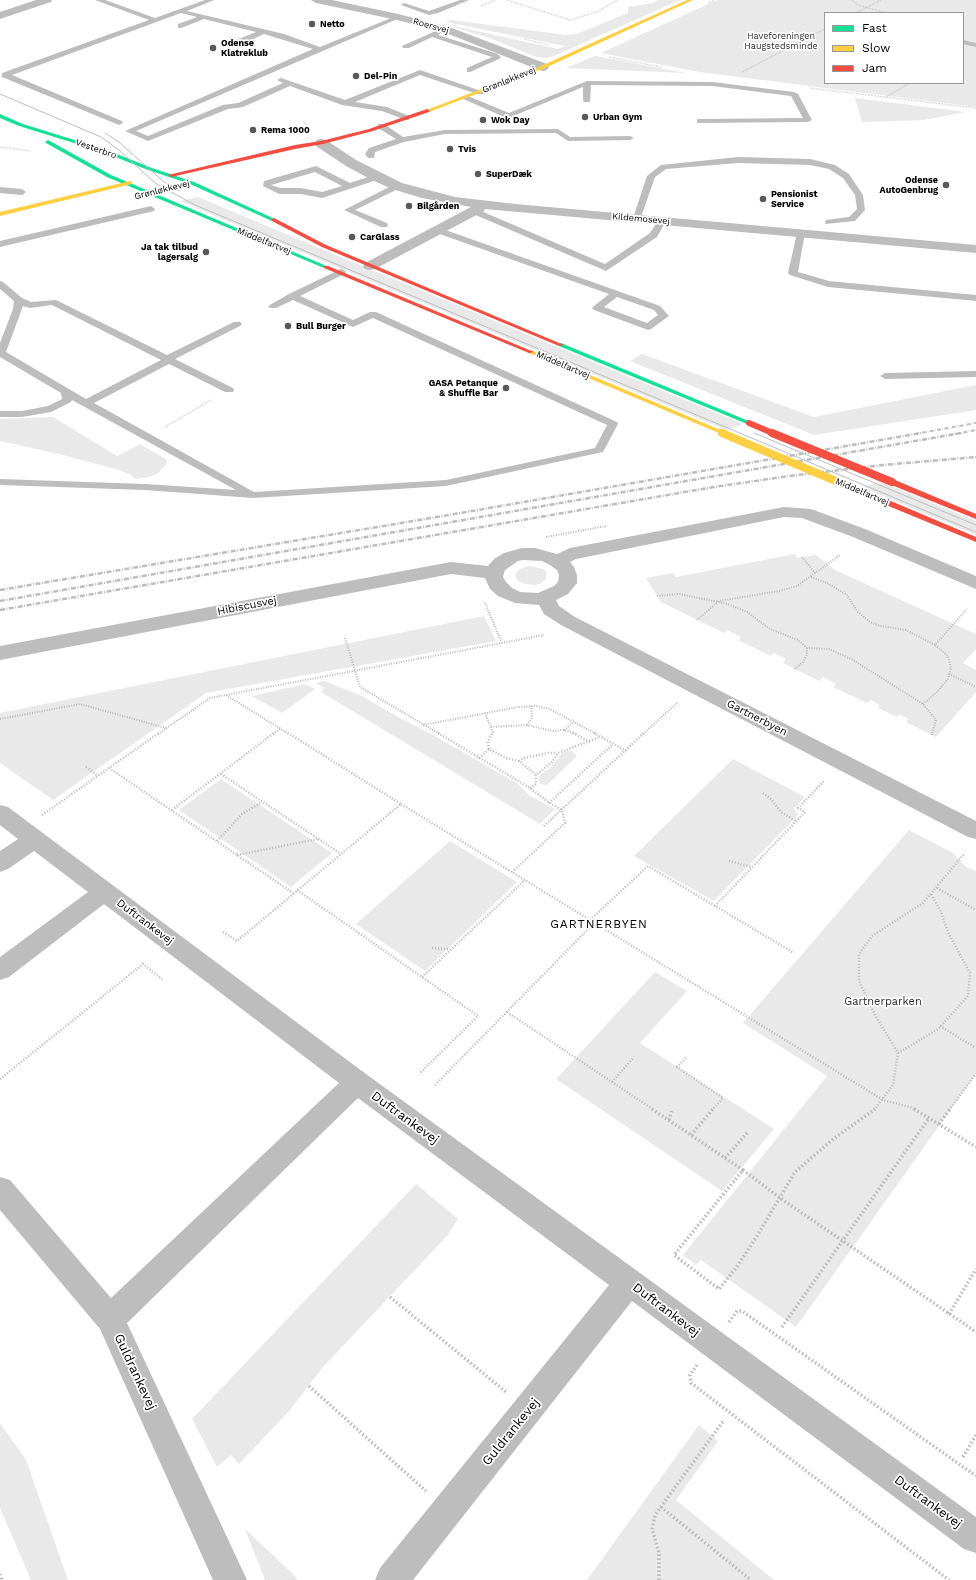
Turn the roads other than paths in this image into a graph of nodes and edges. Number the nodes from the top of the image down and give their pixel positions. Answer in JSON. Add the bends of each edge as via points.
{"nodes":[{"id":1,"x":47,"y":0,"type":"edge"},
{"id":2,"x":98,"y":0,"type":"edge"},
{"id":3,"x":211,"y":0,"type":"edge"},
{"id":4,"x":316,"y":0,"type":"edge"},
{"id":5,"x":416,"y":0,"type":"edge"},
{"id":6,"x":466,"y":0,"type":"edge"},
{"id":7,"x":691,"y":0,"type":"edge"},
{"id":8,"x":404,"y":5,"type":"junction"},
{"id":9,"x":178,"y":11,"type":"junction"},
{"id":10,"x":382,"y":14,"type":"junction"},
{"id":11,"x":0,"y":16,"type":"edge"},
{"id":12,"x":204,"y":17,"type":"junction"},
{"id":13,"x":398,"y":17,"type":"junction"},
{"id":14,"x":155,"y":20,"type":"junction"},
{"id":15,"x":181,"y":26,"type":"dead end"},
{"id":16,"x":445,"y":29,"type":"junction"},
{"id":17,"x":262,"y":32,"type":"junction"},
{"id":18,"x":432,"y":35,"type":"junction"},
{"id":19,"x":964,"y":42,"type":"edge"},
{"id":20,"x":237,"y":43,"type":"dead end"},
{"id":21,"x":976,"y":45,"type":"edge"},
{"id":22,"x":406,"y":46,"type":"dead end"},
{"id":23,"x":320,"y":49,"type":"junction"},
{"id":24,"x":542,"y":67,"type":"junction"},
{"id":25,"x":470,"y":70,"type":"dead end"},
{"id":26,"x":262,"y":73,"type":"junction"},
{"id":27,"x":290,"y":83,"type":"junction"},
{"id":28,"x":587,"y":83,"type":"junction"},
{"id":29,"x":480,"y":92,"type":"junction"},
{"id":30,"x":465,"y":98,"type":"junction"},
{"id":31,"x":587,"y":100,"type":"dead end"},
{"id":32,"x":345,"y":103,"type":"junction"},
{"id":33,"x":0,"y":116,"type":"edge"},
{"id":34,"x":510,"y":116,"type":"junction"},
{"id":35,"x":406,"y":118,"type":"junction"},
{"id":36,"x":499,"y":120,"type":"dead end"},
{"id":37,"x":700,"y":121,"type":"dead end"},
{"id":38,"x":119,"y":123,"type":"dead end"},
{"id":39,"x":22,"y":125,"type":"junction"},
{"id":40,"x":381,"y":126,"type":"junction"},
{"id":41,"x":630,"y":138,"type":"dead end"},
{"id":42,"x":402,"y":140,"type":"junction"},
{"id":43,"x":321,"y":143,"type":"junction"},
{"id":44,"x":371,"y":156,"type":"dead end"},
{"id":45,"x":98,"y":159,"type":"dead end"},
{"id":46,"x":252,"y":166,"type":"dead end"},
{"id":47,"x":146,"y":168,"type":"junction"},
{"id":48,"x":171,"y":175,"type":"junction"},
{"id":49,"x":377,"y":177,"type":"junction"},
{"id":50,"x":163,"y":183,"type":"junction"},
{"id":51,"x":349,"y":186,"type":"junction"},
{"id":52,"x":397,"y":186,"type":"junction"},
{"id":53,"x":0,"y":190,"type":"edge"},
{"id":54,"x":22,"y":192,"type":"dead end"},
{"id":55,"x":150,"y":193,"type":"junction"},
{"id":56,"x":170,"y":202,"type":"junction"},
{"id":57,"x":477,"y":207,"type":"junction"},
{"id":58,"x":151,"y":209,"type":"dead end"},
{"id":59,"x":0,"y":214,"type":"edge"},
{"id":60,"x":637,"y":218,"type":"junction"},
{"id":61,"x":662,"y":221,"type":"junction"},
{"id":62,"x":0,"y":222,"type":"edge"},
{"id":63,"x":829,"y":222,"type":"dead end"},
{"id":64,"x":384,"y":225,"type":"dead end"},
{"id":65,"x":437,"y":230,"type":"junction"},
{"id":66,"x":801,"y":233,"type":"junction"},
{"id":67,"x":0,"y":244,"type":"edge"},
{"id":68,"x":324,"y":246,"type":"junction"},
{"id":69,"x":976,"y":249,"type":"edge"},
{"id":70,"x":370,"y":266,"type":"junction"},
{"id":71,"x":341,"y":272,"type":"junction"},
{"id":72,"x":0,"y":284,"type":"edge"},
{"id":73,"x":616,"y":293,"type":"junction"},
{"id":74,"x":292,"y":296,"type":"junction"},
{"id":75,"x":976,"y":298,"type":"edge"},
{"id":76,"x":19,"y":300,"type":"junction"},
{"id":77,"x":273,"y":306,"type":"dead end"},
{"id":78,"x":237,"y":324,"type":"dead end"},
{"id":79,"x":169,"y":359,"type":"junction"},
{"id":80,"x":976,"y":374,"type":"edge"},
{"id":81,"x":885,"y":376,"type":"dead end"},
{"id":82,"x":229,"y":390,"type":"road end"},
{"id":83,"x":66,"y":392,"type":"junction"},
{"id":84,"x":86,"y":403,"type":"junction"},
{"id":85,"x":0,"y":414,"type":"edge"},
{"id":86,"x":0,"y":482,"type":"edge"},
{"id":87,"x":253,"y":495,"type":"junction"},
{"id":88,"x":976,"y":517,"type":"edge"},
{"id":89,"x":976,"y":540,"type":"edge"},
{"id":90,"x":557,"y":561,"type":"junction"},
{"id":91,"x":495,"y":573,"type":"junction"},
{"id":92,"x":976,"y":583,"type":"edge"},
{"id":93,"x":545,"y":597,"type":"junction"},
{"id":94,"x":0,"y":652,"type":"edge"},
{"id":95,"x":0,"y":813,"type":"edge"},
{"id":96,"x":976,"y":830,"type":"edge"},
{"id":97,"x":28,"y":834,"type":"junction"},
{"id":98,"x":0,"y":863,"type":"edge"},
{"id":99,"x":104,"y":892,"type":"junction"},
{"id":100,"x":0,"y":970,"type":"edge"},
{"id":101,"x":357,"y":1082,"type":"junction"},
{"id":102,"x":0,"y":1190,"type":"edge"},
{"id":103,"x":629,"y":1282,"type":"junction"},
{"id":104,"x":110,"y":1319,"type":"junction"},
{"id":105,"x":976,"y":1537,"type":"edge"},
{"id":106,"x":230,"y":1580,"type":"edge"},
{"id":107,"x":392,"y":1580,"type":"edge"}],
"edges":[{"from":1,"to":11,"type":"street"},
{"from":2,"to":14,"type":"lane"},
{"from":3,"to":9,"type":"lane"},
{"from":4,"to":10,"type":"street","name":"Roersvej"},
{"from":5,"to":8,"type":"lane"},
{"from":6,"to":8,"type":"lane","via":[[429,13]]},
{"from":7,"to":24,"type":"street","name":"Grønløkkevej"},
{"from":8,"to":10,"type":"lane"},
{"from":9,"to":12,"type":"lane"},
{"from":9,"to":14,"type":"lane"},
{"from":10,"to":13,"type":"street","name":"Roersvej"},
{"from":12,"to":15,"type":"lane"},
{"from":12,"to":17,"type":"lane"},
{"from":13,"to":16,"type":"street","name":"Roersvej"},
{"from":13,"to":23,"type":"lane"},
{"from":14,"to":38,"type":"lane","via":[[5,75]]},
{"from":16,"to":18,"type":"lane"},
{"from":16,"to":24,"type":"street","name":"Roersvej"},
{"from":17,"to":20,"type":"lane"},
{"from":17,"to":23,"type":"lane"},
{"from":18,"to":22,"type":"lane"},
{"from":18,"to":25,"type":"lane","via":[[497,58]]},
{"from":19,"to":21,"type":"lane"},
{"from":23,"to":26,"type":"lane"},
{"from":24,"to":29,"type":"street","name":"Grønløkkevej"},
{"from":26,"to":27,"type":"lane"},
{"from":26,"to":27,"type":"lane","via":[[129,131],[148,139],[226,107],[240,105]]},
{"from":27,"to":32,"type":"lane"},
{"from":28,"to":31,"type":"lane"},
{"from":28,"to":34,"type":"lane"},
{"from":28,"to":37,"type":"lane","via":[[712,84],[794,94],[808,120]]},
{"from":29,"to":30,"type":"street","name":"Grønløkkevej"},
{"from":29,"to":32,"type":"lane","via":[[420,72]]},
{"from":30,"to":34,"type":"lane"},
{"from":30,"to":35,"type":"street","name":"Grønløkkevej"},
{"from":32,"to":35,"type":"lane","via":[[384,109]]},
{"from":33,"to":39,"type":"street","name":"Vesterbro"},
{"from":34,"to":36,"type":"lane"},
{"from":35,"to":40,"type":"street","name":"Grønløkkevej"},
{"from":39,"to":45,"type":"street"},
{"from":39,"to":47,"type":"street","name":"Vesterbro","via":[[105,151]]},
{"from":39,"to":50,"type":"street","name":"Vesterbro","via":[[78,160]]},
{"from":40,"to":42,"type":"lane"},
{"from":40,"to":43,"type":"street","name":"Grønløkkevej"},
{"from":41,"to":42,"type":"lane","via":[[568,139],[558,131],[445,132]]},
{"from":42,"to":44,"type":"lane","via":[[372,150],[369,154]]},
{"from":43,"to":46,"type":"street","name":"Grønløkkevej","via":[[303,152]]},
{"from":43,"to":48,"type":"street","name":"Grønløkkevej"},
{"from":43,"to":49,"type":"street","name":"Kildemosevej"},
{"from":43,"to":50,"type":"street"},
{"from":47,"to":48,"type":"street","name":"Vesterbro"},
{"from":47,"to":50,"type":"street"},
{"from":48,"to":50,"type":"street","name":"Grønløkkevej"},
{"from":48,"to":50,"type":"street","name":"Vesterbro"},
{"from":49,"to":51,"type":"lane"},
{"from":49,"to":52,"type":"street","name":"Kildemosevej"},
{"from":50,"to":55,"type":"street","name":"Grønløkkevej"},
{"from":50,"to":55,"type":"street","name":"Grønløkkevej"},
{"from":50,"to":56,"type":"street","via":[[162,194]]},
{"from":50,"to":59,"type":"street","name":"Grønløkkevej","via":[[80,194]]},
{"from":50,"to":62,"type":"street"},
{"from":50,"to":68,"type":"street"},
{"from":50,"to":68,"type":"street","name":"Middelfartvej","via":[[260,213]]},
{"from":51,"to":51,"type":"lane","via":[[322,194],[279,191],[267,184],[316,169]]},
{"from":52,"to":57,"type":"street","name":"Kildemosevej"},
{"from":52,"to":64,"type":"lane","via":[[348,210]]},
{"from":53,"to":54,"type":"lane"},
{"from":55,"to":56,"type":"street","name":"Middelfartvej"},
{"from":56,"to":71,"type":"street","name":"Middelfartvej"},
{"from":57,"to":60,"type":"street","name":"Kildemosevej"},
{"from":57,"to":61,"type":"lane","via":[[606,268],[654,235]]},
{"from":57,"to":65,"type":"street"},
{"from":58,"to":67,"type":"lane"},
{"from":60,"to":61,"type":"street","name":"Kildemosevej"},
{"from":60,"to":63,"type":"lane","via":[[650,176],[664,167],[738,160],[810,162],[832,167],[846,176],[859,195],[861,210],[852,219]]},
{"from":61,"to":66,"type":"street","name":"Kildemosevej"},
{"from":65,"to":70,"type":"street"},
{"from":65,"to":73,"type":"lane"},
{"from":66,"to":69,"type":"street","name":"Kildemosevej"},
{"from":66,"to":75,"type":"lane","via":[[792,273],[828,284]]},
{"from":68,"to":70,"type":"street","name":"Middelfartvej"},
{"from":70,"to":88,"type":"street","name":"Middelfartvej","bridge":true},
{"from":71,"to":74,"type":"lane"},
{"from":71,"to":89,"type":"street","name":"Middelfartvej","bridge":true},
{"from":72,"to":76,"type":"lane"},
{"from":73,"to":73,"type":"lane","via":[[657,308],[664,316],[648,326],[597,308]]},
{"from":74,"to":77,"type":"lane"},
{"from":74,"to":87,"type":"lane","via":[[353,324],[373,314],[612,424],[599,450],[446,483]]},
{"from":76,"to":79,"type":"lane","via":[[30,305],[52,302]]},
{"from":76,"to":83,"type":"lane","via":[[1,353]]},
{"from":78,"to":79,"type":"lane"},
{"from":79,"to":82,"type":"lane"},
{"from":79,"to":84,"type":"lane"},
{"from":80,"to":81,"type":"lane"},
{"from":83,"to":84,"type":"lane"},
{"from":83,"to":85,"type":"lane","via":[[67,400],[51,409],[22,414]]},
{"from":84,"to":87,"type":"lane"},
{"from":86,"to":87,"type":"lane","via":[[145,487]]},
{"from":90,"to":91,"type":"street","via":[[541,555],[522,554],[501,562]]},
{"from":90,"to":92,"type":"street","via":[[570,554],[794,512],[805,513],[859,533]]},
{"from":90,"to":93,"type":"street","via":[[568,575],[567,583],[562,590]]},
{"from":91,"to":93,"type":"street","via":[[497,585],[504,592],[527,599]]},
{"from":91,"to":94,"type":"street","name":"Hibiscusvej","via":[[451,568]]},
{"from":93,"to":96,"type":"street","name":"Gartnerbyen","via":[[551,610],[568,621]]},
{"from":95,"to":97,"type":"street","name":"Duftrankevej"},
{"from":97,"to":98,"type":"street"},
{"from":97,"to":99,"type":"street","name":"Duftrankevej"},
{"from":99,"to":100,"type":"street"},
{"from":99,"to":101,"type":"street","name":"Duftrankevej"},
{"from":101,"to":103,"type":"street","name":"Duftrankevej"},
{"from":101,"to":104,"type":"street"},
{"from":102,"to":104,"type":"street","name":"Guldrankevej"},
{"from":103,"to":105,"type":"street","name":"Duftrankevej"},
{"from":103,"to":107,"type":"street","name":"Guldrankevej"},
{"from":104,"to":106,"type":"street","name":"Guldrankevej"}]}
